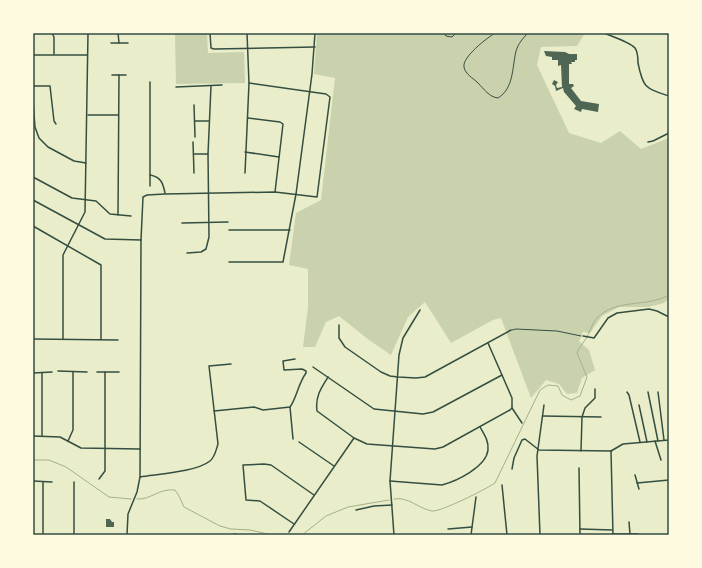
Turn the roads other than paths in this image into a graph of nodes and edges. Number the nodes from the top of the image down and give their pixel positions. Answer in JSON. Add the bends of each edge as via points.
{"nodes":[{"id":1,"x":52,"y":33,"type":"edge"},
{"id":2,"x":88,"y":33,"type":"edge"},
{"id":3,"x":118,"y":33,"type":"edge"},
{"id":4,"x":210,"y":33,"type":"edge"},
{"id":5,"x":247,"y":33,"type":"edge"},
{"id":6,"x":315,"y":33,"type":"edge"},
{"id":7,"x":604,"y":33,"type":"edge"},
{"id":8,"x":111,"y":43,"type":"dead end"},
{"id":9,"x":119,"y":43,"type":"junction"},
{"id":10,"x":128,"y":43,"type":"dead end"},
{"id":11,"x":315,"y":47,"type":"junction"},
{"id":12,"x":247,"y":49,"type":"junction"},
{"id":13,"x":54,"y":54,"type":"junction"},
{"id":14,"x":88,"y":55,"type":"junction"},
{"id":15,"x":33,"y":56,"type":"edge"},
{"id":16,"x":112,"y":75,"type":"dead end"},
{"id":17,"x":119,"y":75,"type":"junction"},
{"id":18,"x":126,"y":75,"type":"dead end"},
{"id":19,"x":150,"y":82,"type":"dead end"},
{"id":20,"x":249,"y":83,"type":"junction"},
{"id":21,"x":222,"y":85,"type":"dead end"},
{"id":22,"x":33,"y":86,"type":"edge"},
{"id":23,"x":211,"y":86,"type":"junction"},
{"id":24,"x":176,"y":87,"type":"dead end"},
{"id":25,"x":309,"y":92,"type":"junction"},
{"id":26,"x":669,"y":96,"type":"edge"},
{"id":27,"x":33,"y":101,"type":"edge"},
{"id":28,"x":194,"y":105,"type":"dead end"},
{"id":29,"x":88,"y":115,"type":"junction"},
{"id":30,"x":118,"y":115,"type":"junction"},
{"id":31,"x":247,"y":118,"type":"junction"},
{"id":32,"x":195,"y":121,"type":"junction"},
{"id":33,"x":210,"y":121,"type":"junction"},
{"id":34,"x":56,"y":124,"type":"dead end"},
{"id":35,"x":669,"y":133,"type":"edge"},
{"id":36,"x":195,"y":136,"type":"dead end"},
{"id":37,"x":193,"y":142,"type":"dead end"},
{"id":38,"x":648,"y":142,"type":"dead end"},
{"id":39,"x":245,"y":152,"type":"junction"},
{"id":40,"x":194,"y":154,"type":"junction"},
{"id":41,"x":208,"y":154,"type":"junction"},
{"id":42,"x":279,"y":157,"type":"junction"},
{"id":43,"x":86,"y":163,"type":"junction"},
{"id":44,"x":194,"y":173,"type":"dead end"},
{"id":45,"x":245,"y":173,"type":"dead end"},
{"id":46,"x":150,"y":175,"type":"junction"},
{"id":47,"x":33,"y":176,"type":"edge"},
{"id":48,"x":150,"y":186,"type":"dead end"},
{"id":49,"x":275,"y":192,"type":"junction"},
{"id":50,"x":209,"y":193,"type":"junction"},
{"id":51,"x":164,"y":194,"type":"junction"},
{"id":52,"x":296,"y":194,"type":"junction"},
{"id":53,"x":33,"y":200,"type":"edge"},
{"id":54,"x":86,"y":200,"type":"junction"},
{"id":55,"x":118,"y":215,"type":"junction"},
{"id":56,"x":132,"y":216,"type":"dead end"},
{"id":57,"x":210,"y":222,"type":"junction"},
{"id":58,"x":228,"y":222,"type":"dead end"},
{"id":59,"x":182,"y":223,"type":"dead end"},
{"id":60,"x":78,"y":225,"type":"junction"},
{"id":61,"x":33,"y":226,"type":"edge"},
{"id":62,"x":229,"y":230,"type":"dead end"},
{"id":63,"x":290,"y":230,"type":"junction"},
{"id":64,"x":141,"y":240,"type":"junction"},
{"id":65,"x":68,"y":245,"type":"junction"},
{"id":66,"x":188,"y":253,"type":"dead end"},
{"id":67,"x":229,"y":262,"type":"dead end"},
{"id":68,"x":420,"y":310,"type":"dead end"},
{"id":69,"x":669,"y":317,"type":"edge"},
{"id":70,"x":339,"y":325,"type":"dead end"},
{"id":71,"x":511,"y":330,"type":"road end"},
{"id":72,"x":583,"y":336,"type":"road end"},
{"id":73,"x":33,"y":339,"type":"edge"},
{"id":74,"x":63,"y":339,"type":"junction"},
{"id":75,"x":100,"y":339,"type":"junction"},
{"id":76,"x":118,"y":340,"type":"dead end"},
{"id":77,"x":488,"y":342,"type":"junction"},
{"id":78,"x":295,"y":359,"type":"dead end"},
{"id":79,"x":231,"y":364,"type":"dead end"},
{"id":80,"x":314,"y":367,"type":"dead end"},
{"id":81,"x":58,"y":371,"type":"dead end"},
{"id":82,"x":33,"y":372,"type":"edge"},
{"id":83,"x":42,"y":372,"type":"junction"},
{"id":84,"x":52,"y":372,"type":"dead end"},
{"id":85,"x":73,"y":372,"type":"junction"},
{"id":86,"x":87,"y":372,"type":"dead end"},
{"id":87,"x":97,"y":372,"type":"dead end"},
{"id":88,"x":105,"y":372,"type":"junction"},
{"id":89,"x":118,"y":372,"type":"dead end"},
{"id":90,"x":502,"y":375,"type":"junction"},
{"id":91,"x":328,"y":377,"type":"junction"},
{"id":92,"x":398,"y":377,"type":"junction"},
{"id":93,"x":595,"y":389,"type":"dead end"},
{"id":94,"x":627,"y":392,"type":"dead end"},
{"id":95,"x":648,"y":392,"type":"dead end"},
{"id":96,"x":658,"y":392,"type":"dead end"},
{"id":97,"x":640,"y":404,"type":"dead end"},
{"id":98,"x":544,"y":405,"type":"dead end"},
{"id":99,"x":290,"y":407,"type":"junction"},
{"id":100,"x":512,"y":408,"type":"junction"},
{"id":101,"x":214,"y":411,"type":"junction"},
{"id":102,"x":395,"y":412,"type":"junction"},
{"id":103,"x":543,"y":416,"type":"junction"},
{"id":104,"x":582,"y":417,"type":"junction"},
{"id":105,"x":600,"y":417,"type":"dead end"},
{"id":106,"x":522,"y":424,"type":"dead end"},
{"id":107,"x":480,"y":427,"type":"junction"},
{"id":108,"x":33,"y":436,"type":"edge"},
{"id":109,"x":42,"y":436,"type":"junction"},
{"id":110,"x":354,"y":438,"type":"junction"},
{"id":111,"x":293,"y":439,"type":"dead end"},
{"id":112,"x":664,"y":440,"type":"junction"},
{"id":113,"x":669,"y":440,"type":"edge"},
{"id":114,"x":68,"y":441,"type":"junction"},
{"id":115,"x":657,"y":441,"type":"junction"},
{"id":116,"x":299,"y":442,"type":"dead end"},
{"id":117,"x":640,"y":442,"type":"junction"},
{"id":118,"x":647,"y":442,"type":"junction"},
{"id":119,"x":392,"y":446,"type":"junction"},
{"id":120,"x":105,"y":449,"type":"junction"},
{"id":121,"x":140,"y":449,"type":"junction"},
{"id":122,"x":539,"y":450,"type":"junction"},
{"id":123,"x":581,"y":451,"type":"junction"},
{"id":124,"x":611,"y":451,"type":"junction"},
{"id":125,"x":660,"y":460,"type":"dead end"},
{"id":126,"x":334,"y":466,"type":"junction"},
{"id":127,"x":579,"y":468,"type":"dead end"},
{"id":128,"x":512,"y":469,"type":"dead end"},
{"id":129,"x":635,"y":475,"type":"dead end"},
{"id":130,"x":140,"y":477,"type":"junction"},
{"id":131,"x":99,"y":479,"type":"dead end"},
{"id":132,"x":669,"y":480,"type":"edge"},
{"id":133,"x":33,"y":481,"type":"edge"},
{"id":134,"x":390,"y":481,"type":"junction"},
{"id":135,"x":43,"y":482,"type":"junction"},
{"id":136,"x":52,"y":482,"type":"dead end"},
{"id":137,"x":74,"y":482,"type":"dead end"},
{"id":138,"x":637,"y":483,"type":"junction"},
{"id":139,"x":502,"y":485,"type":"dead end"},
{"id":140,"x":639,"y":489,"type":"dead end"},
{"id":141,"x":314,"y":495,"type":"junction"},
{"id":142,"x":476,"y":497,"type":"dead end"},
{"id":143,"x":392,"y":505,"type":"junction"},
{"id":144,"x":356,"y":510,"type":"dead end"},
{"id":145,"x":630,"y":522,"type":"dead end"},
{"id":146,"x":294,"y":524,"type":"junction"},
{"id":147,"x":472,"y":527,"type":"junction"},
{"id":148,"x":448,"y":529,"type":"dead end"},
{"id":149,"x":580,"y":529,"type":"junction"},
{"id":150,"x":613,"y":530,"type":"junction"},
{"id":151,"x":289,"y":532,"type":"dead end"},
{"id":152,"x":234,"y":534,"type":"edge"},
{"id":153,"x":613,"y":534,"type":"edge"},
{"id":154,"x":630,"y":534,"type":"junction"},
{"id":155,"x":638,"y":534,"type":"edge"},
{"id":156,"x":43,"y":535,"type":"edge"},
{"id":157,"x":74,"y":535,"type":"edge"},
{"id":158,"x":127,"y":535,"type":"edge"},
{"id":159,"x":239,"y":535,"type":"edge"},
{"id":160,"x":394,"y":535,"type":"edge"},
{"id":161,"x":471,"y":535,"type":"edge"},
{"id":162,"x":507,"y":535,"type":"edge"},
{"id":163,"x":540,"y":535,"type":"edge"},
{"id":164,"x":580,"y":535,"type":"edge"}],
"edges":[{"from":1,"to":13,"type":"street"},
{"from":2,"to":14,"type":"street"},
{"from":3,"to":9,"type":"street"},
{"from":4,"to":12,"type":"street","via":[[211,48]]},
{"from":5,"to":12,"type":"street"},
{"from":6,"to":11,"type":"street"},
{"from":7,"to":26,"type":"street","via":[[632,45],[637,54],[645,86]]},
{"from":8,"to":9,"type":"street"},
{"from":9,"to":10,"type":"street"},
{"from":11,"to":12,"type":"street"},
{"from":11,"to":25,"type":"street"},
{"from":12,"to":20,"type":"street"},
{"from":13,"to":14,"type":"street"},
{"from":13,"to":15,"type":"street"},
{"from":14,"to":29,"type":"street"},
{"from":16,"to":17,"type":"street"},
{"from":17,"to":18,"type":"street"},
{"from":17,"to":30,"type":"street"},
{"from":19,"to":46,"type":"street"},
{"from":20,"to":25,"type":"street"},
{"from":20,"to":31,"type":"street"},
{"from":21,"to":23,"type":"street"},
{"from":22,"to":34,"type":"street","via":[[50,86]]},
{"from":23,"to":24,"type":"street"},
{"from":23,"to":33,"type":"street"},
{"from":25,"to":52,"type":"street"},
{"from":25,"to":52,"type":"street","via":[[326,94],[330,99],[317,197]]},
{"from":27,"to":43,"type":"street","via":[[35,127],[39,138],[48,147],[74,161]]},
{"from":28,"to":32,"type":"street"},
{"from":29,"to":30,"type":"street"},
{"from":29,"to":43,"type":"street"},
{"from":30,"to":55,"type":"street"},
{"from":31,"to":39,"type":"street"},
{"from":31,"to":42,"type":"street","via":[[283,124]]},
{"from":32,"to":33,"type":"street"},
{"from":32,"to":36,"type":"street"},
{"from":33,"to":41,"type":"street"},
{"from":35,"to":38,"type":"street"},
{"from":37,"to":40,"type":"street"},
{"from":39,"to":42,"type":"street"},
{"from":39,"to":45,"type":"street"},
{"from":40,"to":41,"type":"street"},
{"from":40,"to":44,"type":"street"},
{"from":41,"to":50,"type":"street"},
{"from":42,"to":49,"type":"street"},
{"from":43,"to":54,"type":"street"},
{"from":46,"to":48,"type":"street"},
{"from":46,"to":51,"type":"street","via":[[161,180]]},
{"from":47,"to":54,"type":"street","via":[[72,198]]},
{"from":49,"to":50,"type":"street"},
{"from":49,"to":52,"type":"street"},
{"from":50,"to":51,"type":"street"},
{"from":50,"to":57,"type":"street"},
{"from":51,"to":64,"type":"street","via":[[147,194],[143,197]]},
{"from":52,"to":63,"type":"street"},
{"from":53,"to":60,"type":"street"},
{"from":54,"to":55,"type":"street","via":[[96,201],[110,214]]},
{"from":54,"to":60,"type":"street","via":[[85,212]]},
{"from":55,"to":56,"type":"street"},
{"from":57,"to":58,"type":"street"},
{"from":57,"to":59,"type":"street"},
{"from":57,"to":66,"type":"street","via":[[206,249]]},
{"from":60,"to":64,"type":"street","via":[[105,238]]},
{"from":60,"to":65,"type":"street"},
{"from":61,"to":65,"type":"street"},
{"from":62,"to":63,"type":"street"},
{"from":63,"to":67,"type":"street","via":[[283,262]]},
{"from":64,"to":121,"type":"street"},
{"from":65,"to":74,"type":"street","via":[[63,255]]},
{"from":65,"to":75,"type":"street","via":[[101,265]]},
{"from":68,"to":92,"type":"street","via":[[403,338]]},
{"from":69,"to":72,"type":"street","via":[[650,310],[616,313],[608,318],[594,338]]},
{"from":70,"to":92,"type":"street","via":[[339,338],[345,347],[382,372]]},
{"from":71,"to":77,"type":"street"},
{"from":73,"to":74,"type":"street"},
{"from":74,"to":75,"type":"street"},
{"from":75,"to":76,"type":"street"},
{"from":77,"to":90,"type":"street"},
{"from":77,"to":92,"type":"street","via":[[425,377]]},
{"from":78,"to":99,"type":"street","via":[[283,361],[284,370],[302,369],[306,370],[306,373]]},
{"from":79,"to":101,"type":"street","via":[[209,366]]},
{"from":80,"to":91,"type":"street"},
{"from":81,"to":85,"type":"street"},
{"from":82,"to":83,"type":"street"},
{"from":83,"to":84,"type":"street"},
{"from":83,"to":109,"type":"street"},
{"from":85,"to":86,"type":"street"},
{"from":85,"to":114,"type":"street","via":[[73,430]]},
{"from":87,"to":88,"type":"street"},
{"from":88,"to":89,"type":"street"},
{"from":88,"to":120,"type":"street"},
{"from":90,"to":100,"type":"street","via":[[512,398]]},
{"from":90,"to":102,"type":"street","via":[[433,412]]},
{"from":91,"to":102,"type":"street","via":[[374,409]]},
{"from":91,"to":110,"type":"street","via":[[320,391],[317,410]]},
{"from":92,"to":102,"type":"street"},
{"from":93,"to":104,"type":"street","via":[[595,398],[585,408]]},
{"from":94,"to":117,"type":"street"},
{"from":95,"to":115,"type":"street"},
{"from":96,"to":112,"type":"street"},
{"from":97,"to":118,"type":"street"},
{"from":98,"to":103,"type":"street"},
{"from":99,"to":101,"type":"street"},
{"from":99,"to":111,"type":"street"},
{"from":100,"to":106,"type":"street"},
{"from":100,"to":107,"type":"street"},
{"from":101,"to":130,"type":"street","via":[[218,444],[216,453],[210,460],[198,467]]},
{"from":102,"to":119,"type":"street"},
{"from":103,"to":104,"type":"street"},
{"from":103,"to":122,"type":"street"},
{"from":104,"to":105,"type":"street"},
{"from":104,"to":123,"type":"street"},
{"from":107,"to":119,"type":"street","via":[[435,449]]},
{"from":107,"to":134,"type":"street","via":[[487,441],[488,451],[484,461],[475,469],[442,485]]},
{"from":108,"to":109,"type":"street"},
{"from":109,"to":114,"type":"street","via":[[60,437]]},
{"from":110,"to":119,"type":"street","via":[[367,444]]},
{"from":110,"to":126,"type":"street"},
{"from":112,"to":113,"type":"street"},
{"from":112,"to":115,"type":"street"},
{"from":114,"to":120,"type":"street","via":[[81,448]]},
{"from":115,"to":118,"type":"street"},
{"from":115,"to":125,"type":"street"},
{"from":116,"to":126,"type":"street"},
{"from":117,"to":118,"type":"street"},
{"from":117,"to":124,"type":"street","via":[[623,444]]},
{"from":119,"to":134,"type":"street"},
{"from":120,"to":121,"type":"street"},
{"from":120,"to":131,"type":"street","via":[[105,471]]},
{"from":121,"to":130,"type":"street"},
{"from":122,"to":123,"type":"street"},
{"from":122,"to":128,"type":"street","via":[[525,439],[522,440]]},
{"from":122,"to":163,"type":"street"},
{"from":123,"to":124,"type":"street"},
{"from":124,"to":150,"type":"street"},
{"from":126,"to":141,"type":"street"},
{"from":127,"to":149,"type":"street"},
{"from":129,"to":138,"type":"street"},
{"from":130,"to":158,"type":"street","via":[[128,514]]},
{"from":132,"to":138,"type":"street"},
{"from":133,"to":135,"type":"street"},
{"from":134,"to":143,"type":"street"},
{"from":135,"to":136,"type":"street"},
{"from":135,"to":156,"type":"street"},
{"from":137,"to":157,"type":"street"},
{"from":138,"to":140,"type":"street"},
{"from":139,"to":162,"type":"street"},
{"from":141,"to":146,"type":"street"},
{"from":141,"to":146,"type":"street","via":[[271,465],[243,465],[246,500],[260,501]]},
{"from":142,"to":147,"type":"street"},
{"from":143,"to":144,"type":"street"},
{"from":143,"to":160,"type":"street"},
{"from":145,"to":154,"type":"street"},
{"from":146,"to":151,"type":"street"},
{"from":147,"to":148,"type":"street"},
{"from":147,"to":161,"type":"street"},
{"from":149,"to":150,"type":"street"},
{"from":149,"to":164,"type":"street"},
{"from":150,"to":153,"type":"street"},
{"from":152,"to":159,"type":"street"},
{"from":153,"to":154,"type":"street"},
{"from":154,"to":155,"type":"street"}]}
